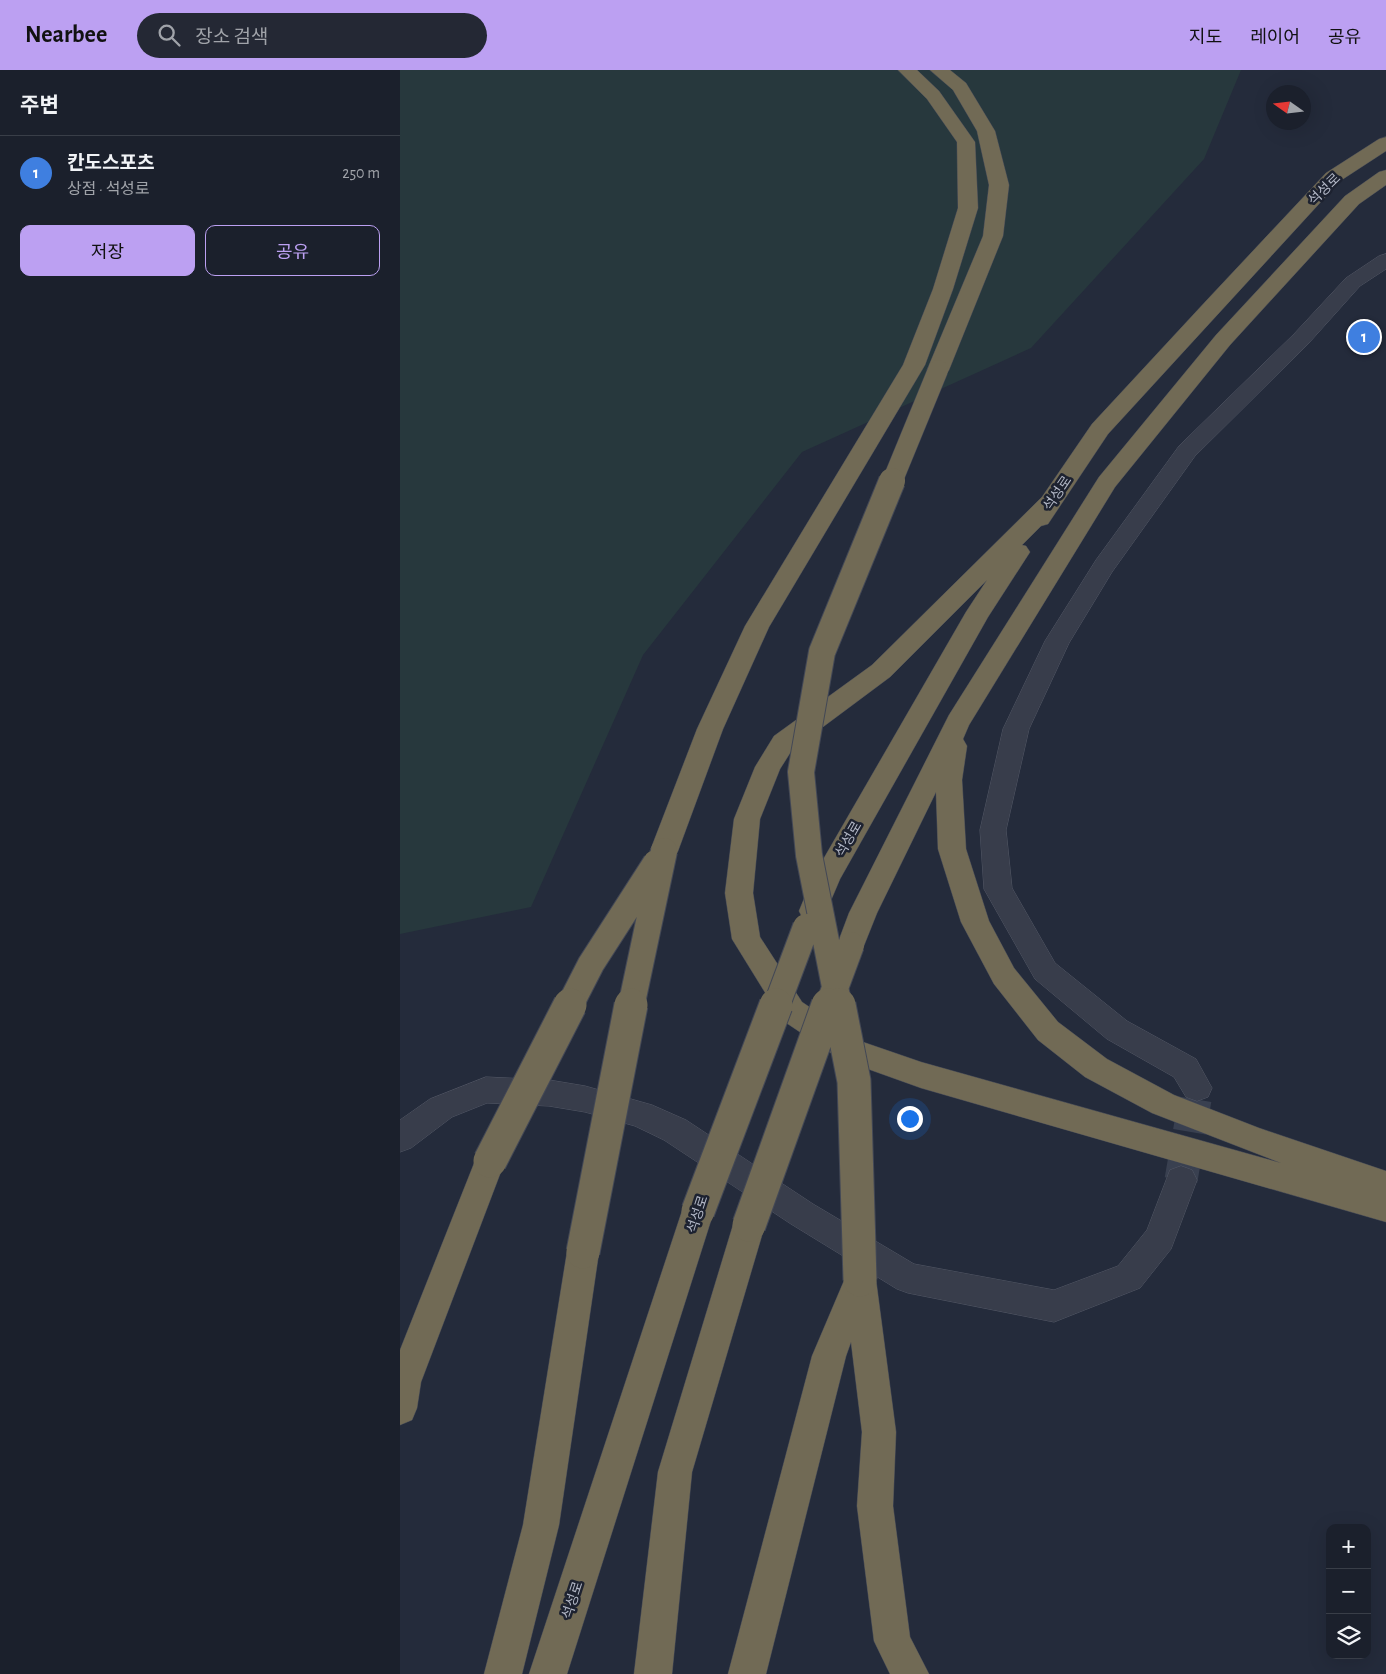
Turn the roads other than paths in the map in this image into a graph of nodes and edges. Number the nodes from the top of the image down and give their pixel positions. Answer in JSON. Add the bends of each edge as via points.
{"nodes":[{"id":1,"x":907,"y":70,"type":"edge"},
{"id":2,"x":939,"y":70,"type":"edge"},
{"id":3,"x":1386,"y":143,"type":"edge"},
{"id":4,"x":1386,"y":176,"type":"edge"},
{"id":5,"x":1386,"y":260,"type":"edge"},
{"id":6,"x":926,"y":368,"type":"junction"},
{"id":7,"x":1050,"y":503,"type":"junction"},
{"id":8,"x":958,"y":722,"type":"junction"},
{"id":9,"x":664,"y":851,"type":"junction"},
{"id":10,"x":1197,"y":1088,"type":"tunnel mouth"},
{"id":11,"x":400,"y":1138,"type":"edge"},
{"id":12,"x":1180,"y":1180,"type":"tunnel mouth"},
{"id":13,"x":1386,"y":1185,"type":"edge"},
{"id":14,"x":1386,"y":1208,"type":"edge"},
{"id":15,"x":860,"y":1280,"type":"junction"},
{"id":16,"x":400,"y":1408,"type":"edge"},
{"id":17,"x":503,"y":1674,"type":"edge"},
{"id":18,"x":548,"y":1674,"type":"edge"},
{"id":19,"x":653,"y":1674,"type":"edge"},
{"id":20,"x":747,"y":1674,"type":"edge"},
{"id":21,"x":910,"y":1674,"type":"edge"}],
"edges":[{"from":1,"to":6,"type":"highway","via":[[933,94],[966,142],[968,208],[943,288]]},
{"from":2,"to":6,"type":"highway","via":[[960,87],[986,131],[999,185],[993,236]]},
{"from":3,"to":7,"type":"highway","name":"석성로","via":[[1333,177],[1220,298],[1100,429]]},
{"from":4,"to":8,"type":"highway","name":"석성로","via":[[1352,200],[1224,340],[1107,482]]},
{"from":5,"to":10,"type":"lane","via":[[1353,282],[1187,451],[1104,566],[1057,641],[1016,729],[993,830],[998,889],[1045,971],[1117,1030],[1185,1068]]},
{"from":6,"to":9,"type":"highway","via":[[757,626],[710,728]]},
{"from":6,"to":15,"type":"highway","bridge":true,"via":[[822,652],[801,772],[809,855],[854,1081]]},
{"from":7,"to":14,"type":"highway","via":[[881,670],[783,743],[768,767],[747,818],[739,893],[746,939],[792,1011],[850,1050],[921,1075]]},
{"from":7,"to":18,"type":"highway","name":"석성로","bridge":true,"via":[[978,612],[826,877],[698,1210]]},
{"from":8,"to":13,"type":"highway","via":[[949,780],[952,849],[975,922],[1004,976],[1048,1031],[1096,1068],[1163,1104],[1254,1140]]},
{"from":8,"to":19,"type":"highway","name":"석성로","bridge":true,"via":[[863,913],[749,1225],[675,1472]]},
{"from":9,"to":16,"type":"highway","bridge":true,"via":[[590,964],[490,1161],[404,1382]]},
{"from":9,"to":17,"type":"highway","bridge":true,"via":[[583,1252],[541,1525]]},
{"from":11,"to":12,"type":"lane","via":[[441,1108],[486,1090],[549,1093],[585,1099],[641,1114],[675,1130],[802,1214],[908,1278],[1054,1306],[1129,1277],[1160,1239]]},
{"from":15,"to":20,"type":"highway","via":[[829,1356],[815,1404]]},
{"from":15,"to":21,"type":"highway","via":[[879,1432],[874,1506],[892,1641]]}]}
